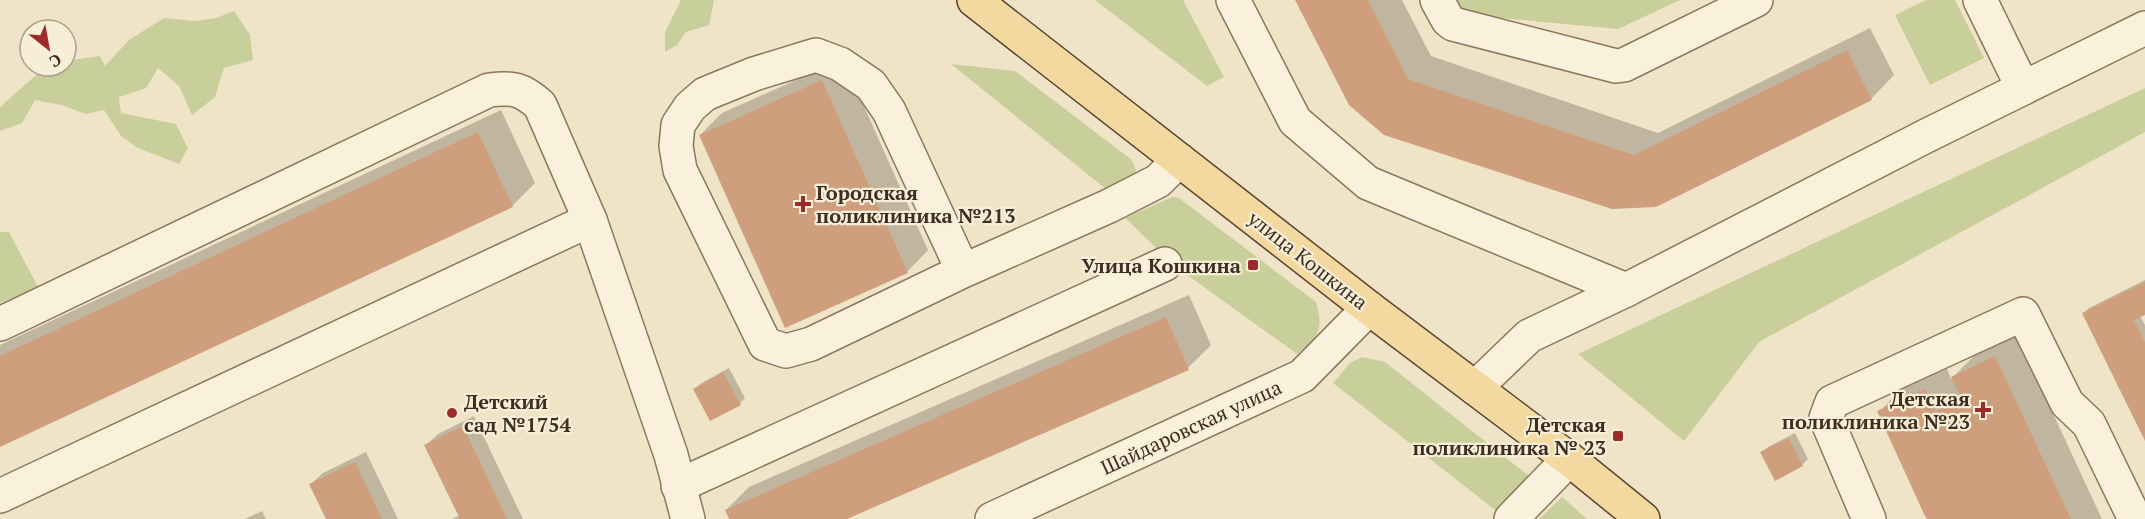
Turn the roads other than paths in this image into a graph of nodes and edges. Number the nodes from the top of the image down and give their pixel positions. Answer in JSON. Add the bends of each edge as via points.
{"nodes":[{"id":1,"x":974,"y":0,"type":"edge"},
{"id":2,"x":1233,"y":0,"type":"edge"},
{"id":3,"x":1437,"y":0,"type":"edge"},
{"id":4,"x":1755,"y":0,"type":"edge"},
{"id":5,"x":1980,"y":0,"type":"edge"},
{"id":6,"x":2145,"y":28,"type":"edge"},
{"id":7,"x":2024,"y":88,"type":"junction"},
{"id":8,"x":1179,"y":160,"type":"junction"},
{"id":9,"x":590,"y":220,"type":"junction"},
{"id":10,"x":1165,"y":264,"type":"dead end"},
{"id":11,"x":963,"y":271,"type":"junction"},
{"id":12,"x":1626,"y":290,"type":"junction"},
{"id":13,"x":1370,"y":308,"type":"junction"},
{"id":14,"x":0,"y":324,"type":"edge"},
{"id":15,"x":1475,"y":388,"type":"junction"},
{"id":16,"x":1569,"y":459,"type":"junction"},
{"id":17,"x":678,"y":486,"type":"junction"},
{"id":18,"x":0,"y":496,"type":"edge"},
{"id":19,"x":688,"y":519,"type":"edge"},
{"id":20,"x":992,"y":519,"type":"edge"},
{"id":21,"x":1510,"y":519,"type":"edge"},
{"id":22,"x":1643,"y":519,"type":"edge"},
{"id":23,"x":1869,"y":519,"type":"edge"},
{"id":24,"x":2135,"y":519,"type":"edge"}],
"edges":[{"from":1,"to":8,"type":"main road","name":"улица Кошкина"},
{"from":2,"to":12,"type":"street","via":[[1295,121],[1368,183]]},
{"from":3,"to":4,"type":"street","via":[[1453,24],[1616,66]]},
{"from":5,"to":7,"type":"street"},
{"from":6,"to":7,"type":"street"},
{"from":7,"to":12,"type":"street"},
{"from":8,"to":11,"type":"street","via":[[1158,181]]},
{"from":8,"to":13,"type":"main road","name":"улица Кошкина"},
{"from":9,"to":14,"type":"street","via":[[540,105],[526,93],[508,87],[489,90]]},
{"from":9,"to":17,"type":"street","via":[[671,455]]},
{"from":9,"to":18,"type":"street"},
{"from":10,"to":17,"type":"street"},
{"from":11,"to":11,"type":"street","via":[[889,111],[871,85],[840,64],[816,55],[754,74],[705,94],[690,107],[678,126],[680,170],[765,344],[786,351],[811,344]]},
{"from":12,"to":15,"type":"street","via":[[1529,336]]},
{"from":13,"to":15,"type":"main road","name":"улица Кошкина"},
{"from":13,"to":20,"type":"street","name":"Шайдаровская улица","via":[[1302,376]]},
{"from":15,"to":16,"type":"main road","name":"улица Кошкина"},
{"from":16,"to":21,"type":"street"},
{"from":16,"to":22,"type":"main road","name":"улица Кошкина"},
{"from":17,"to":19,"type":"street"},
{"from":23,"to":24,"type":"street","via":[[1826,418],[1832,402],[2023,314],[2067,403],[2089,424]]}]}
